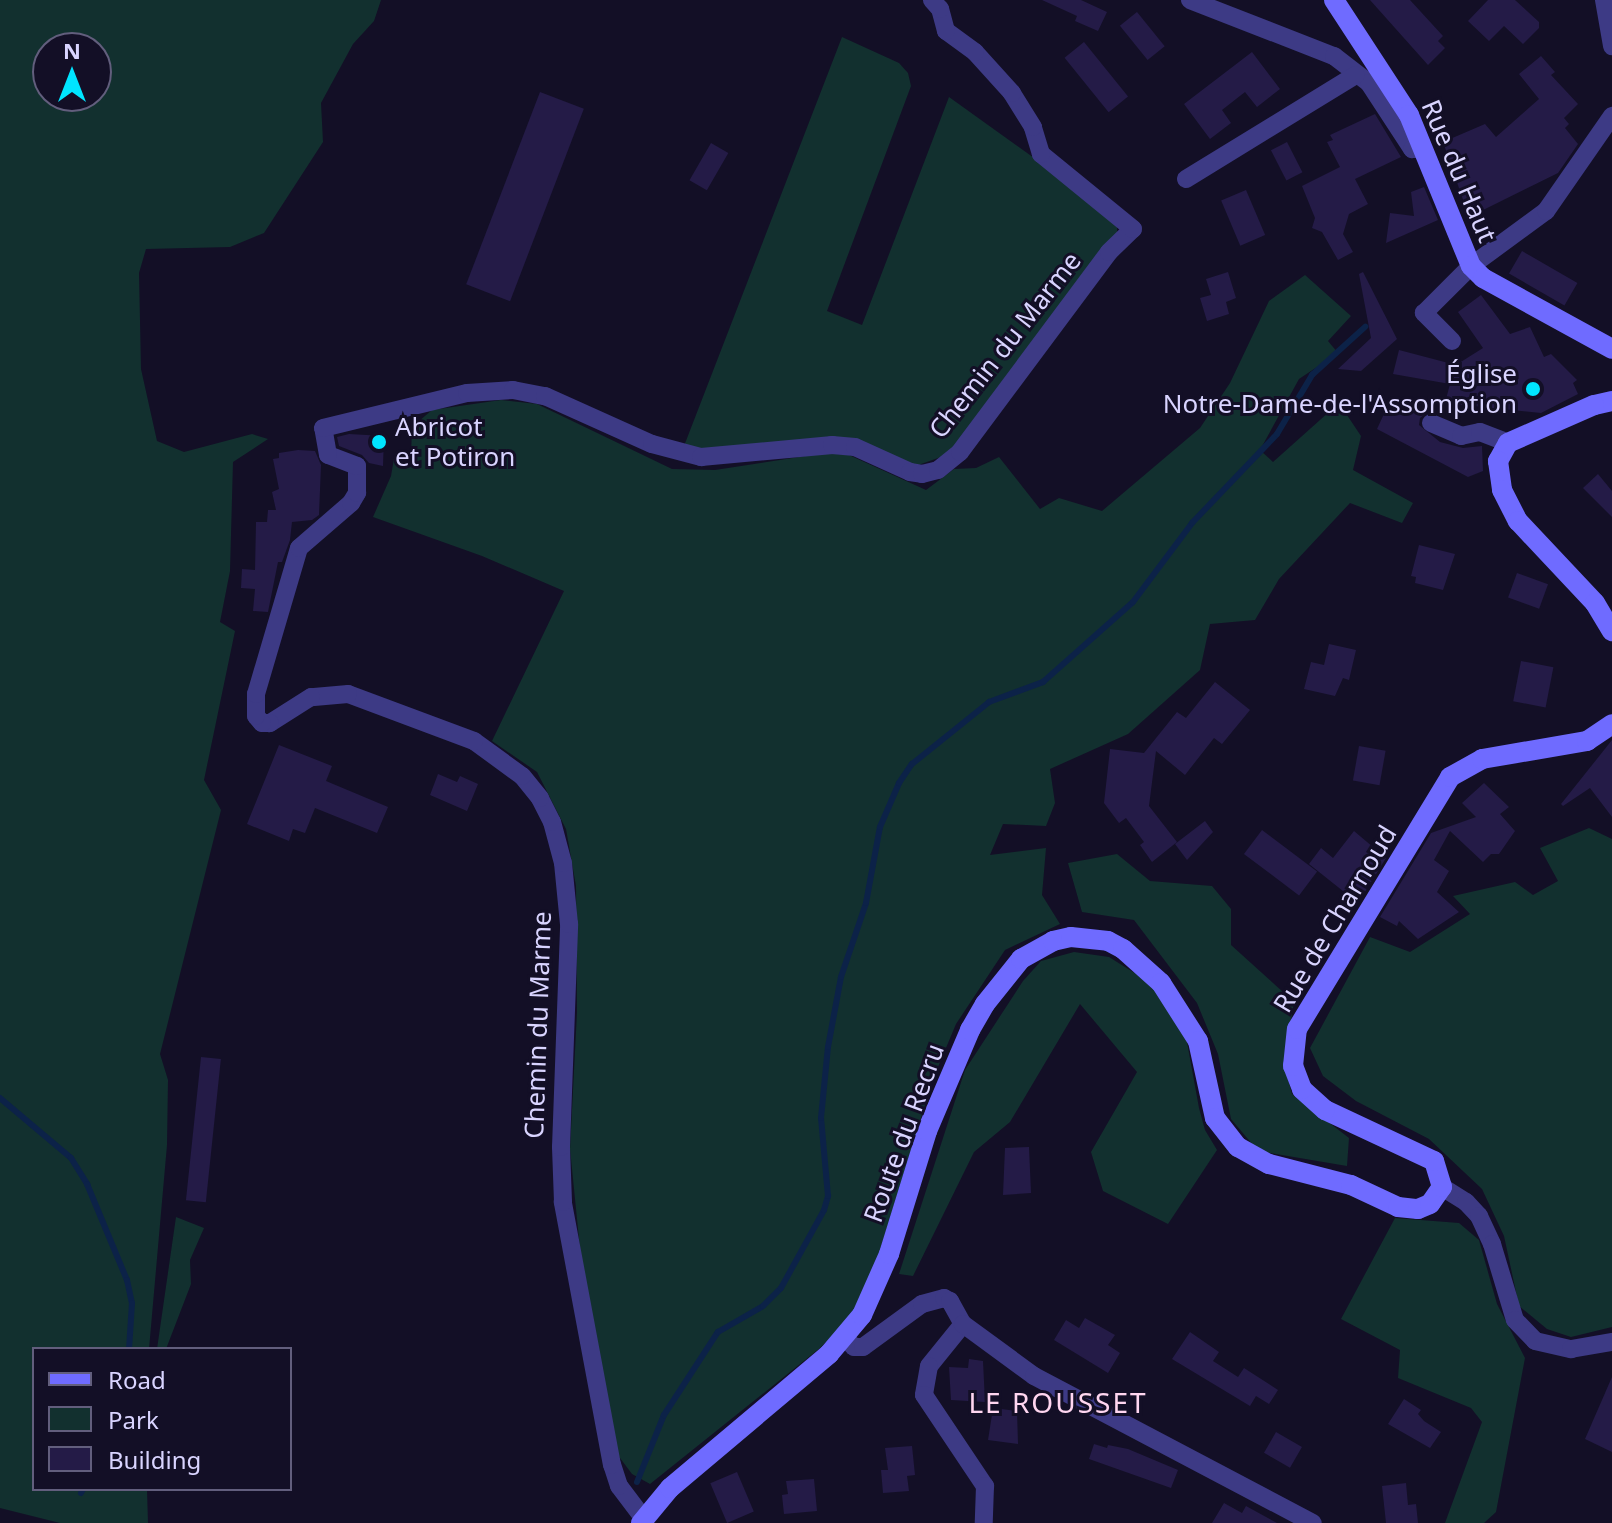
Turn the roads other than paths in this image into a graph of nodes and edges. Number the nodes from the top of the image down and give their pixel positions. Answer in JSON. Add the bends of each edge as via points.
{"nodes":[{"id":1,"x":932,"y":0,"type":"edge"},
{"id":2,"x":1190,"y":0,"type":"edge"},
{"id":3,"x":1334,"y":0,"type":"edge"},
{"id":4,"x":1604,"y":0,"type":"edge"},
{"id":5,"x":1612,"y":46,"type":"edge"},
{"id":6,"x":1356,"y":75,"type":"junction"},
{"id":7,"x":1612,"y":116,"type":"edge"},
{"id":8,"x":1423,"y":149,"type":"junction"},
{"id":9,"x":1186,"y":179,"type":"dead end"},
{"id":10,"x":1471,"y":266,"type":"junction"},
{"id":11,"x":1452,"y":341,"type":"dead end"},
{"id":12,"x":1612,"y":349,"type":"edge"},
{"id":13,"x":1612,"y":401,"type":"edge"},
{"id":14,"x":1431,"y":423,"type":"dead end"},
{"id":15,"x":1508,"y":443,"type":"junction"},
{"id":16,"x":1612,"y":631,"type":"edge"},
{"id":17,"x":1612,"y":724,"type":"edge"},
{"id":18,"x":1442,"y":1187,"type":"junction"},
{"id":19,"x":963,"y":1324,"type":"junction"},
{"id":20,"x":844,"y":1337,"type":"junction"},
{"id":21,"x":1612,"y":1342,"type":"edge"},
{"id":22,"x":643,"y":1521,"type":"edge"},
{"id":23,"x":984,"y":1523,"type":"edge"},
{"id":24,"x":1313,"y":1523,"type":"edge"}],
"edges":[{"from":1,"to":22,"type":"street","name":"Chemin du Marme","via":[[946,31],[975,52],[1012,93],[1033,127],[1041,154],[1133,229],[1109,252],[960,452],[938,470],[910,472],[855,447],[832,445],[731,457],[689,455],[545,396],[513,390],[467,393],[323,428],[328,455],[357,466],[359,483],[351,503],[299,548],[260,674],[256,716],[262,723],[311,697],[348,694],[373,701],[474,741],[522,776],[552,822],[563,863],[569,924],[563,1202],[612,1465],[619,1486]]},
{"from":2,"to":6,"type":"street","via":[[1334,56]]},
{"from":3,"to":8,"type":"street","name":"Rue du Haut","via":[[1409,115]]},
{"from":4,"to":5,"type":"street"},
{"from":6,"to":8,"type":"street","via":[[1369,83],[1412,149]]},
{"from":6,"to":9,"type":"street"},
{"from":7,"to":10,"type":"street","via":[[1546,211]]},
{"from":8,"to":10,"type":"street","name":"Rue du Haut"},
{"from":10,"to":11,"type":"street","via":[[1424,313]]},
{"from":10,"to":12,"type":"street","name":"Rue du Haut","via":[[1483,278]]},
{"from":13,"to":15,"type":"street"},
{"from":14,"to":15,"type":"street","via":[[1461,436],[1480,432]]},
{"from":15,"to":16,"type":"street","via":[[1498,471],[1513,512],[1595,603]]},
{"from":17,"to":18,"type":"street","name":"Rue de Charnoud","via":[[1587,741],[1482,759],[1450,777],[1297,1029],[1293,1066],[1311,1101],[1423,1153],[1434,1161]]},
{"from":18,"to":20,"type":"street","name":"Route du Recru","via":[[1430,1204],[1398,1207],[1351,1185],[1269,1164],[1238,1147],[1215,1118],[1198,1041],[1161,983],[1108,941],[1062,939],[1021,959],[970,1030],[927,1131],[871,1300]]},
{"from":18,"to":21,"type":"street","via":[[1479,1216],[1515,1320],[1535,1341],[1571,1349]]},
{"from":19,"to":20,"type":"street","via":[[950,1301],[937,1298],[863,1347],[854,1347]]},
{"from":19,"to":23,"type":"street","via":[[929,1366],[924,1395],[985,1486]]},
{"from":19,"to":24,"type":"street","via":[[1034,1376]]},
{"from":20,"to":22,"type":"street","name":"Route du Recru","via":[[670,1488]]}]}
